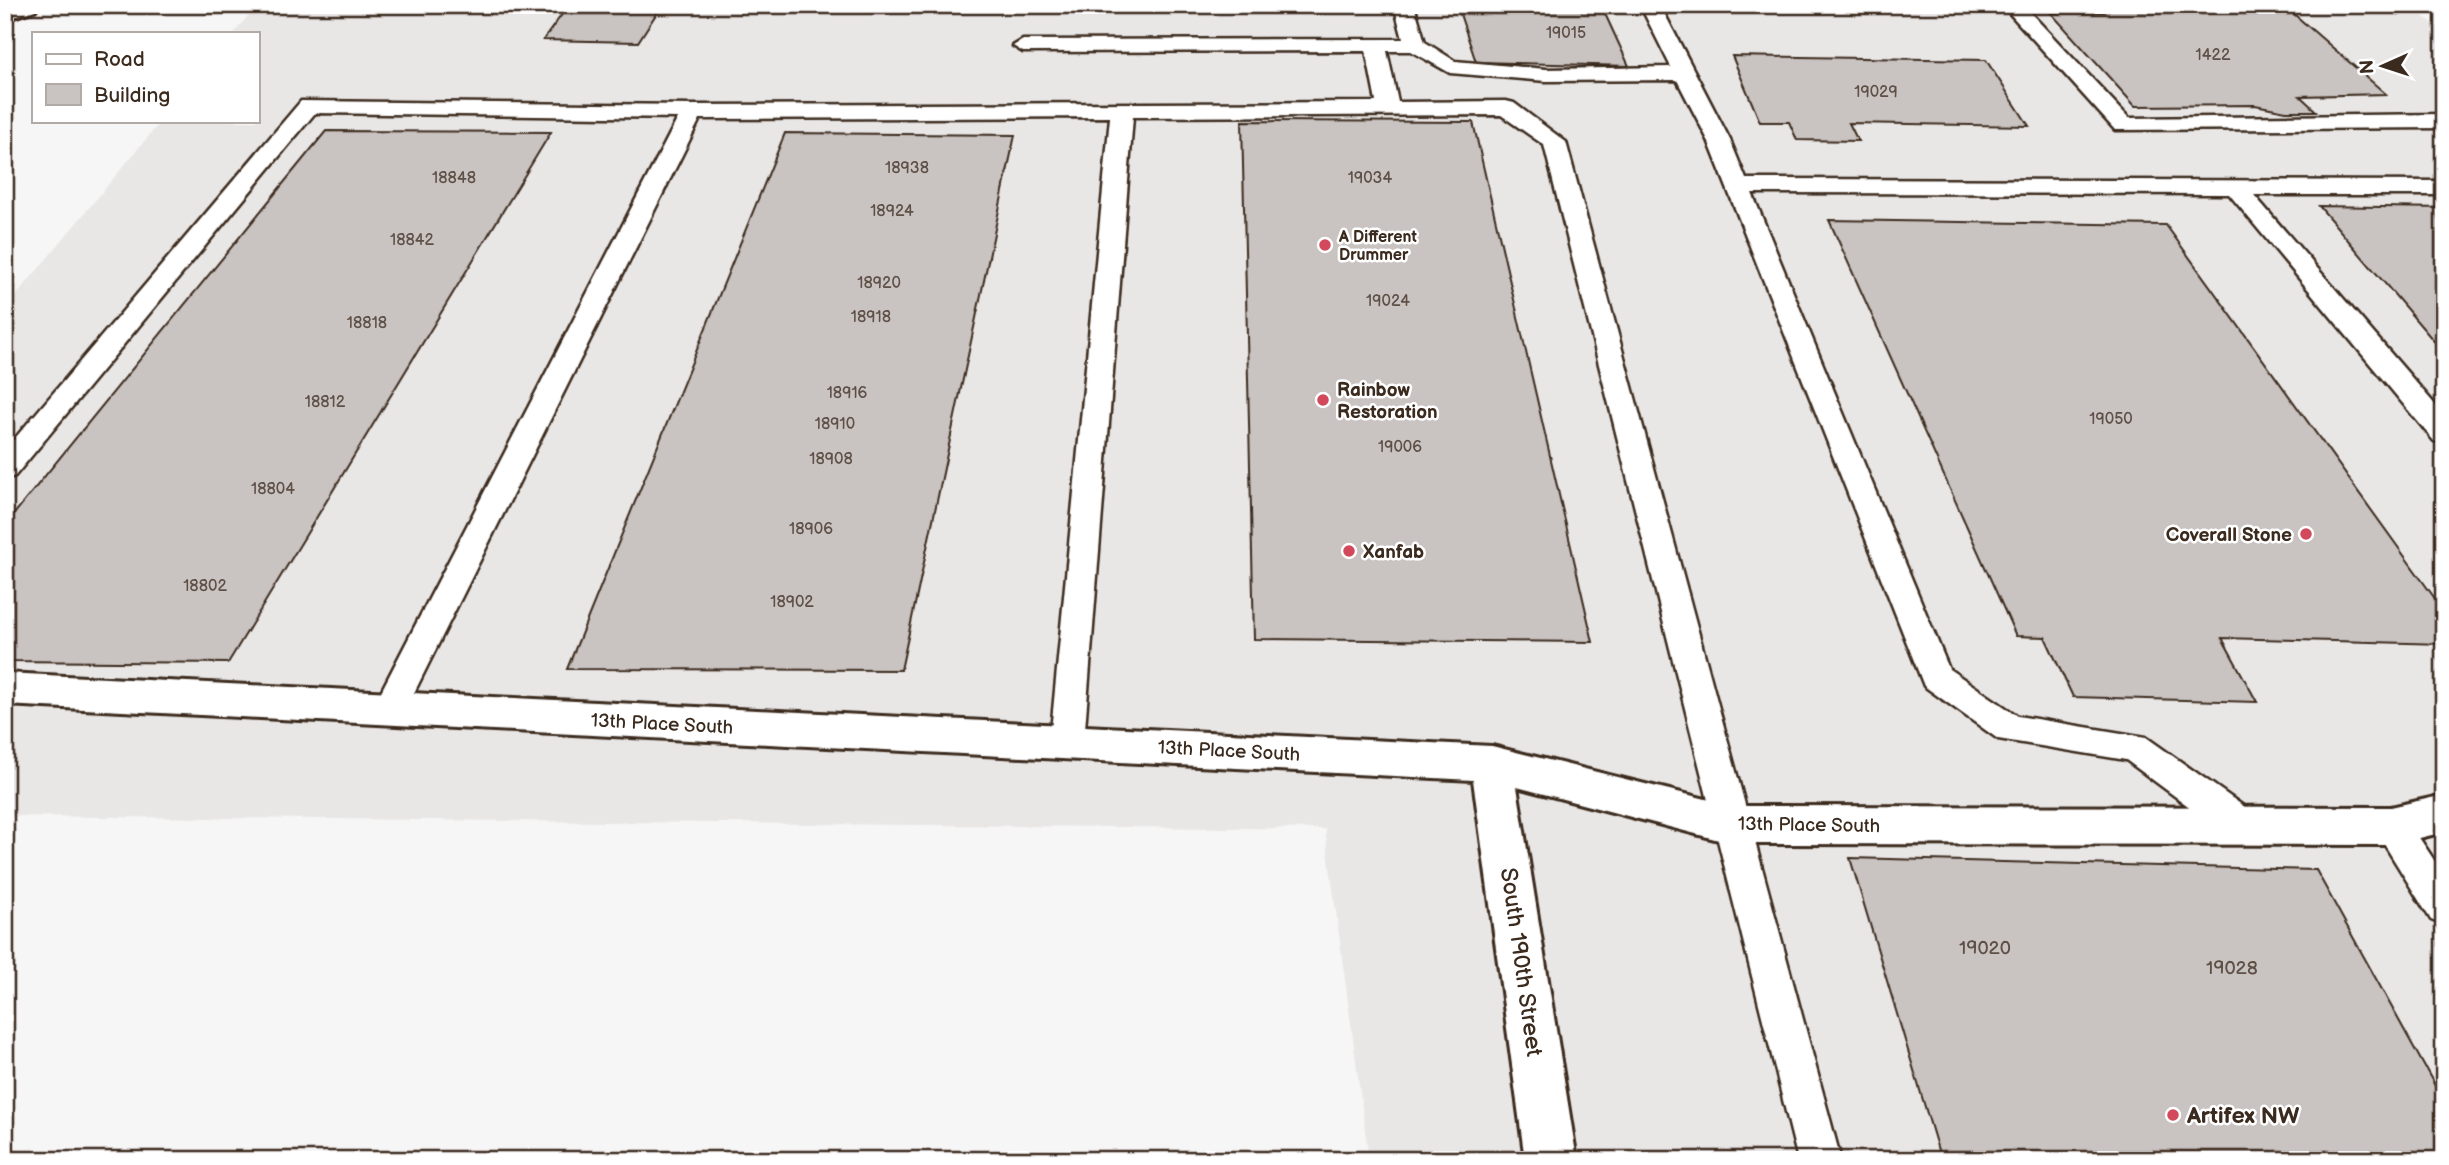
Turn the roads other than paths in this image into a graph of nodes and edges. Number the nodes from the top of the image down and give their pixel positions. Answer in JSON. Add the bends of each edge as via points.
{"nodes":[{"id":1,"x":26,"y":5,"type":"edge"},
{"id":2,"x":1404,"y":5,"type":"edge"},
{"id":3,"x":1650,"y":5,"type":"edge"},
{"id":4,"x":2012,"y":5,"type":"edge"},
{"id":5,"x":5,"y":13,"type":"edge"},
{"id":6,"x":1375,"y":45,"type":"junction"},
{"id":7,"x":1415,"y":45,"type":"junction"},
{"id":8,"x":1023,"y":46,"type":"dead end"},
{"id":9,"x":1685,"y":73,"type":"junction"},
{"id":10,"x":1388,"y":108,"type":"junction"},
{"id":11,"x":1122,"y":110,"type":"junction"},
{"id":12,"x":692,"y":112,"type":"junction"},
{"id":13,"x":2444,"y":121,"type":"edge"},
{"id":14,"x":1737,"y":186,"type":"junction"},
{"id":15,"x":2235,"y":187,"type":"junction"},
{"id":16,"x":2444,"y":188,"type":"edge"},
{"id":17,"x":2444,"y":434,"type":"edge"},
{"id":18,"x":5,"y":469,"type":"edge"},
{"id":19,"x":5,"y":689,"type":"edge"},
{"id":20,"x":390,"y":709,"type":"junction"},
{"id":21,"x":1067,"y":743,"type":"junction"},
{"id":22,"x":1492,"y":763,"type":"junction"},
{"id":23,"x":2444,"y":813,"type":"edge"},
{"id":24,"x":1734,"y":825,"type":"junction"},
{"id":25,"x":2243,"y":826,"type":"junction"},
{"id":26,"x":2391,"y":826,"type":"junction"},
{"id":27,"x":2444,"y":908,"type":"edge"},
{"id":28,"x":1551,"y":1160,"type":"edge"},
{"id":29,"x":1820,"y":1160,"type":"edge"}],
"edges":[{"from":1,"to":5,"type":"street"},
{"from":2,"to":7,"type":"lane"},
{"from":3,"to":9,"type":"lane"},
{"from":4,"to":13,"type":"lane","via":[[2123,125]]},
{"from":6,"to":7,"type":"lane"},
{"from":6,"to":8,"type":"lane"},
{"from":6,"to":10,"type":"lane"},
{"from":7,"to":9,"type":"lane","via":[[1450,67],[1546,75]]},
{"from":9,"to":14,"type":"lane"},
{"from":10,"to":11,"type":"lane"},
{"from":10,"to":24,"type":"lane","via":[[1507,108],[1555,142]]},
{"from":11,"to":12,"type":"lane"},
{"from":11,"to":21,"type":"lane"},
{"from":12,"to":18,"type":"lane","via":[[309,106]]},
{"from":12,"to":20,"type":"lane"},
{"from":14,"to":15,"type":"lane"},
{"from":14,"to":25,"type":"lane","via":[[1936,677],[2010,729],[2134,747]]},
{"from":15,"to":16,"type":"lane"},
{"from":15,"to":17,"type":"lane"},
{"from":19,"to":20,"type":"street","name":"13th Place South"},
{"from":20,"to":21,"type":"street","name":"13th Place South"},
{"from":21,"to":22,"type":"street","name":"13th Place South"},
{"from":22,"to":24,"type":"street","name":"13th Place South"},
{"from":22,"to":28,"type":"street","name":"South 190th Street"},
{"from":23,"to":26,"type":"street","name":"13th Place South"},
{"from":24,"to":25,"type":"street","name":"13th Place South"},
{"from":24,"to":29,"type":"lane"},
{"from":25,"to":26,"type":"street","name":"13th Place South"},
{"from":26,"to":27,"type":"lane"}]}
